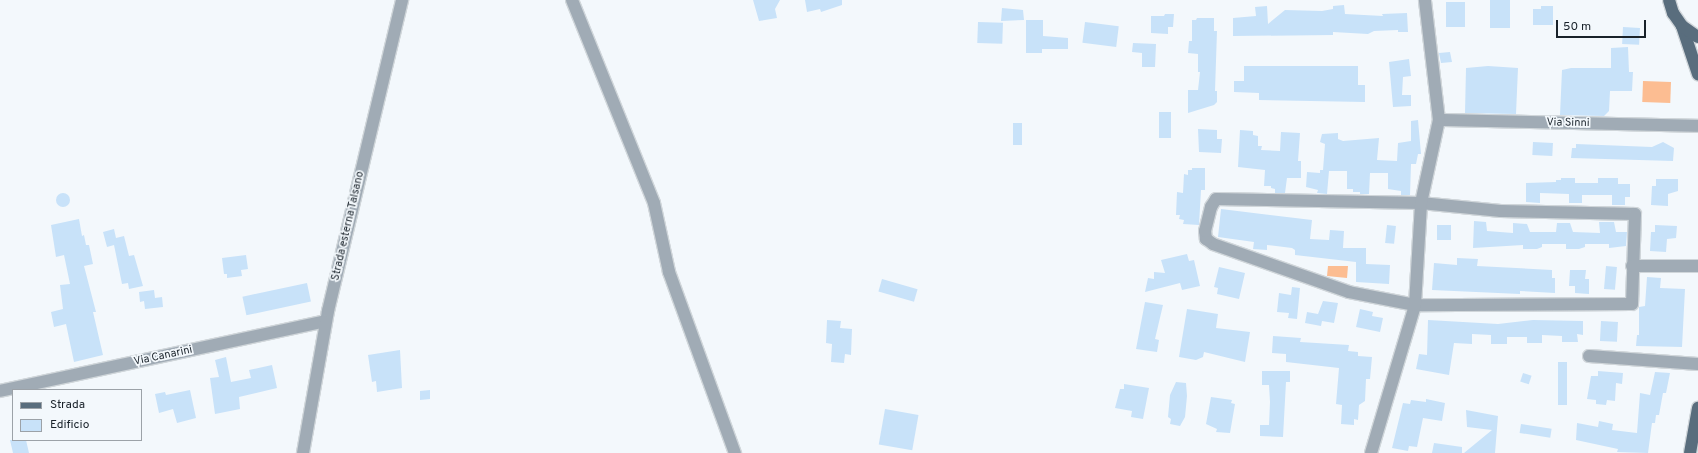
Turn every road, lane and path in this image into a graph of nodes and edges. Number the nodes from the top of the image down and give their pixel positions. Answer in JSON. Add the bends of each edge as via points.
{"nodes":[{"id":1,"x":402,"y":0,"type":"edge"},
{"id":2,"x":572,"y":0,"type":"edge"},
{"id":3,"x":1425,"y":0,"type":"edge"},
{"id":4,"x":1669,"y":0,"type":"edge"},
{"id":5,"x":1682,"y":26,"type":"junction"},
{"id":6,"x":1698,"y":37,"type":"edge"},
{"id":7,"x":1698,"y":74,"type":"edge"},
{"id":8,"x":1439,"y":120,"type":"junction"},
{"id":9,"x":1698,"y":126,"type":"edge"},
{"id":10,"x":1421,"y":203,"type":"junction"},
{"id":11,"x":1632,"y":266,"type":"junction"},
{"id":12,"x":1698,"y":266,"type":"edge"},
{"id":13,"x":1415,"y":305,"type":"junction"},
{"id":14,"x":326,"y":321,"type":"junction"},
{"id":15,"x":1589,"y":356,"type":"dead end"},
{"id":16,"x":1698,"y":364,"type":"edge"},
{"id":17,"x":0,"y":391,"type":"edge"},
{"id":18,"x":1698,"y":408,"type":"edge"},
{"id":19,"x":303,"y":453,"type":"edge"},
{"id":20,"x":735,"y":453,"type":"edge"},
{"id":21,"x":1371,"y":453,"type":"edge"},
{"id":22,"x":1690,"y":453,"type":"edge"}],
"edges":[{"from":1,"to":14,"type":"street","name":"Strada esterna Talsano"},
{"from":2,"to":20,"type":"street","via":[[654,203],[669,272]]},
{"from":3,"to":8,"type":"street"},
{"from":4,"to":5,"type":"main road","via":[[1673,13]]},
{"from":5,"to":6,"type":"main road"},
{"from":5,"to":7,"type":"main road"},
{"from":8,"to":9,"type":"street","name":"Via Sinni"},
{"from":8,"to":10,"type":"street"},
{"from":10,"to":11,"type":"street","via":[[1501,211],[1635,214]]},
{"from":10,"to":13,"type":"street"},
{"from":10,"to":13,"type":"street","via":[[1216,199],[1204,231],[1206,239],[1213,244],[1261,263],[1349,292]]},
{"from":11,"to":12,"type":"street"},
{"from":11,"to":13,"type":"street","via":[[1632,304]]},
{"from":13,"to":21,"type":"street"},
{"from":14,"to":17,"type":"street","name":"Via Canarini"},
{"from":14,"to":19,"type":"street","name":"Strada esterna Talsano"},
{"from":15,"to":16,"type":"street"},
{"from":18,"to":22,"type":"main road"}]}
